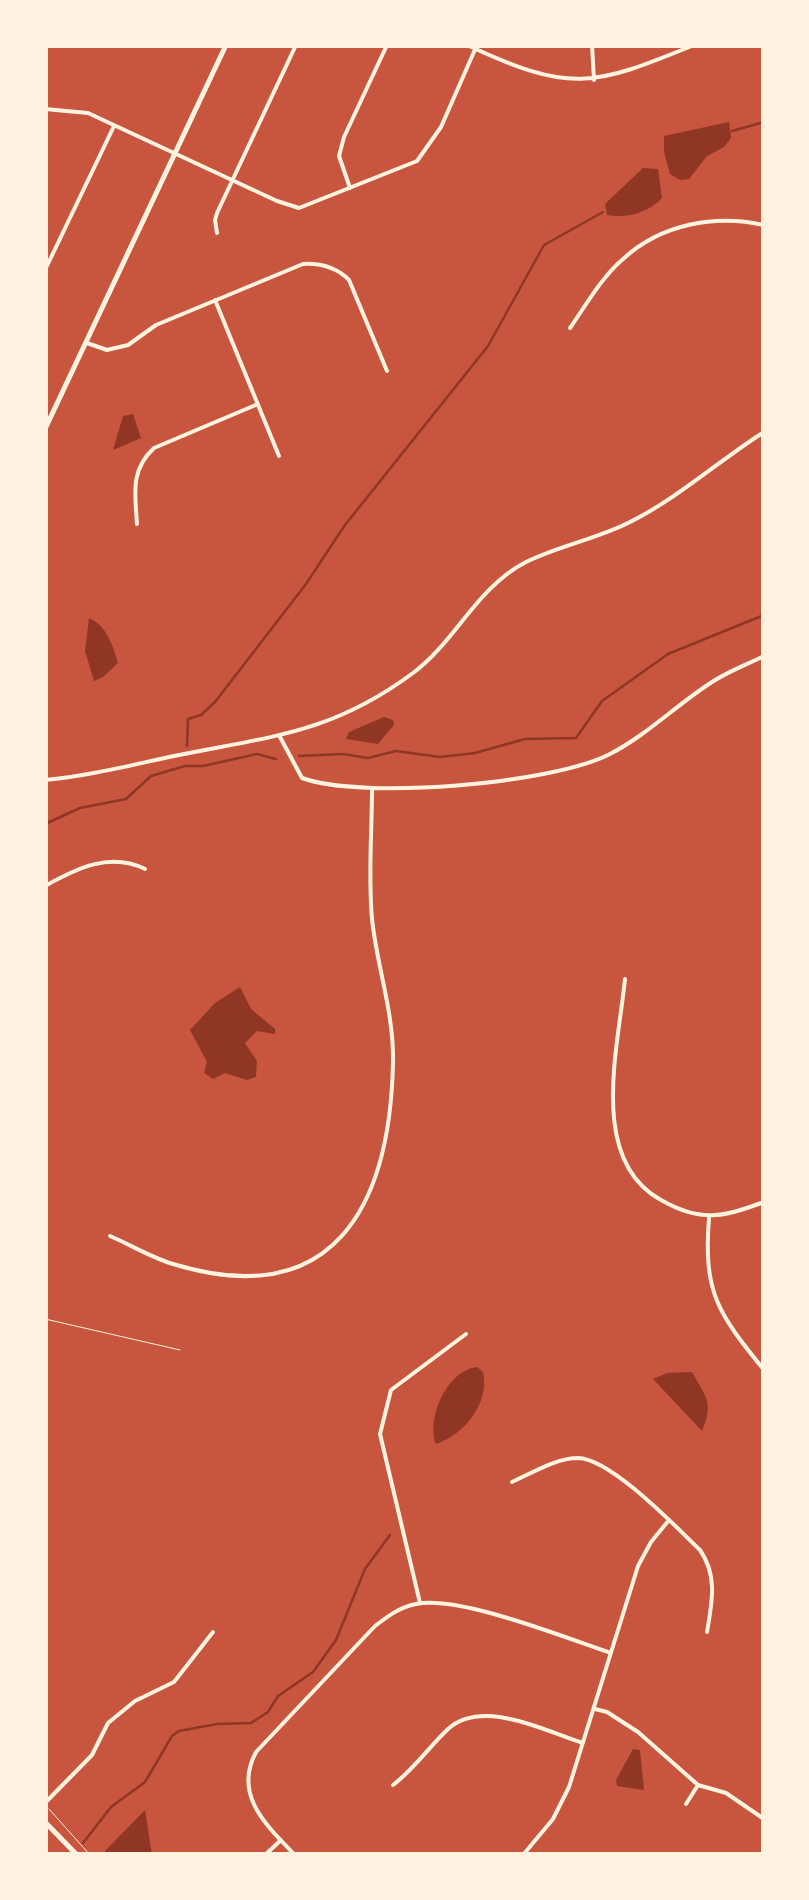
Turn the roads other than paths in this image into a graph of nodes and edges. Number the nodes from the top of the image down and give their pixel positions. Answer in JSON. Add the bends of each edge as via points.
{"nodes":[{"id":1,"x":226,"y":45,"type":"edge"},
{"id":2,"x":296,"y":45,"type":"edge"},
{"id":3,"x":387,"y":45,"type":"edge"},
{"id":4,"x":467,"y":45,"type":"edge"},
{"id":5,"x":592,"y":45,"type":"edge"},
{"id":6,"x":692,"y":45,"type":"edge"},
{"id":7,"x":476,"y":47,"type":"edge"},
{"id":8,"x":594,"y":80,"type":"junction"},
{"id":9,"x":45,"y":109,"type":"edge"},
{"id":10,"x":114,"y":126,"type":"junction"},
{"id":11,"x":176,"y":154,"type":"junction"},
{"id":12,"x":232,"y":180,"type":"junction"},
{"id":13,"x":350,"y":189,"type":"junction"},
{"id":14,"x":764,"y":224,"type":"edge"},
{"id":15,"x":217,"y":233,"type":"dead end"},
{"id":16,"x":45,"y":270,"type":"edge"},
{"id":17,"x":215,"y":300,"type":"junction"},
{"id":18,"x":570,"y":328,"type":"dead end"},
{"id":19,"x":87,"y":343,"type":"junction"},
{"id":20,"x":386,"y":371,"type":"dead end"},
{"id":21,"x":258,"y":404,"type":"junction"},
{"id":22,"x":45,"y":429,"type":"edge"},
{"id":23,"x":764,"y":432,"type":"edge"},
{"id":24,"x":279,"y":456,"type":"dead end"},
{"id":25,"x":137,"y":524,"type":"dead end"},
{"id":26,"x":764,"y":656,"type":"edge"},
{"id":27,"x":280,"y":737,"type":"junction"},
{"id":28,"x":45,"y":780,"type":"edge"},
{"id":29,"x":372,"y":788,"type":"junction"},
{"id":30,"x":145,"y":869,"type":"dead end"},
{"id":31,"x":45,"y":886,"type":"edge"},
{"id":32,"x":625,"y":979,"type":"dead end"},
{"id":33,"x":764,"y":1202,"type":"edge"},
{"id":34,"x":710,"y":1218,"type":"junction"},
{"id":35,"x":110,"y":1236,"type":"dead end"},
{"id":36,"x":45,"y":1319,"type":"edge"},
{"id":37,"x":466,"y":1334,"type":"dead end"},
{"id":38,"x":180,"y":1350,"type":"dead end"},
{"id":39,"x":764,"y":1370,"type":"edge"},
{"id":40,"x":512,"y":1482,"type":"dead end"},
{"id":41,"x":668,"y":1520,"type":"junction"},
{"id":42,"x":420,"y":1603,"type":"junction"},
{"id":43,"x":214,"y":1632,"type":"dead end"},
{"id":44,"x":707,"y":1632,"type":"dead end"},
{"id":45,"x":611,"y":1653,"type":"junction"},
{"id":46,"x":595,"y":1709,"type":"junction"},
{"id":47,"x":583,"y":1743,"type":"junction"},
{"id":48,"x":393,"y":1785,"type":"dead end"},
{"id":49,"x":698,"y":1785,"type":"junction"},
{"id":50,"x":45,"y":1803,"type":"edge"},
{"id":51,"x":686,"y":1804,"type":"dead end"},
{"id":52,"x":764,"y":1818,"type":"edge"},
{"id":53,"x":45,"y":1822,"type":"edge"},
{"id":54,"x":280,"y":1840,"type":"junction"},
{"id":55,"x":77,"y":1855,"type":"edge"},
{"id":56,"x":266,"y":1855,"type":"edge"},
{"id":57,"x":295,"y":1855,"type":"edge"},
{"id":58,"x":523,"y":1855,"type":"edge"}],
"edges":[{"from":1,"to":11,"type":"main road"},
{"from":2,"to":12,"type":"street"},
{"from":3,"to":13,"type":"street","via":[[338,156]]},
{"from":4,"to":7,"type":"street"},
{"from":5,"to":8,"type":"street"},
{"from":6,"to":8,"type":"street"},
{"from":7,"to":8,"type":"street","via":[[551,78]]},
{"from":7,"to":13,"type":"street","via":[[441,127],[416,161]]},
{"from":9,"to":10,"type":"street","via":[[68,108]]},
{"from":10,"to":11,"type":"street"},
{"from":10,"to":16,"type":"street"},
{"from":11,"to":12,"type":"street"},
{"from":11,"to":19,"type":"main road"},
{"from":12,"to":13,"type":"street","via":[[299,208]]},
{"from":12,"to":15,"type":"street","via":[[214,220]]},
{"from":14,"to":18,"type":"street","via":[[726,218],[654,238],[624,257]]},
{"from":17,"to":19,"type":"street","via":[[128,345],[107,350]]},
{"from":17,"to":20,"type":"street","via":[[303,264],[332,268],[348,280]]},
{"from":17,"to":21,"type":"street"},
{"from":19,"to":22,"type":"main road"},
{"from":21,"to":24,"type":"street"},
{"from":21,"to":25,"type":"street","via":[[144,457],[134,490]]},
{"from":23,"to":27,"type":"street","via":[[637,519],[526,562],[502,578],[434,656],[381,696]]},
{"from":26,"to":29,"type":"street","via":[[710,683],[605,757],[529,777]]},
{"from":27,"to":28,"type":"street"},
{"from":27,"to":29,"type":"street","via":[[302,778],[322,786]]},
{"from":29,"to":35,"type":"street","via":[[372,919],[393,1059],[389,1119],[370,1189],[340,1241],[305,1267],[234,1276],[172,1264]]},
{"from":30,"to":31,"type":"street","via":[[109,861]]},
{"from":32,"to":34,"type":"street","via":[[613,1110],[619,1151],[643,1188],[683,1212]]},
{"from":33,"to":34,"type":"street"},
{"from":34,"to":39,"type":"street","via":[[712,1291]]},
{"from":36,"to":38,"type":"lane"},
{"from":37,"to":42,"type":"street","via":[[391,1390],[380,1434]]},
{"from":40,"to":41,"type":"street","via":[[567,1459],[590,1460]]},
{"from":41,"to":44,"type":"street","via":[[708,1562],[713,1588]]},
{"from":41,"to":45,"type":"street","via":[[644,1554]]},
{"from":42,"to":45,"type":"street","via":[[466,1606]]},
{"from":42,"to":54,"type":"street","via":[[375,1626],[256,1752],[247,1792]]},
{"from":43,"to":50,"type":"street","via":[[174,1682],[108,1722],[92,1754]]},
{"from":45,"to":46,"type":"street"},
{"from":46,"to":47,"type":"street"},
{"from":46,"to":49,"type":"street","via":[[638,1732]]},
{"from":47,"to":48,"type":"street","via":[[479,1715],[451,1726]]},
{"from":47,"to":58,"type":"street","via":[[561,1804]]},
{"from":49,"to":51,"type":"street"},
{"from":49,"to":52,"type":"street","via":[[726,1793]]},
{"from":53,"to":55,"type":"main road"},
{"from":54,"to":56,"type":"street"},
{"from":54,"to":57,"type":"street"}]}
